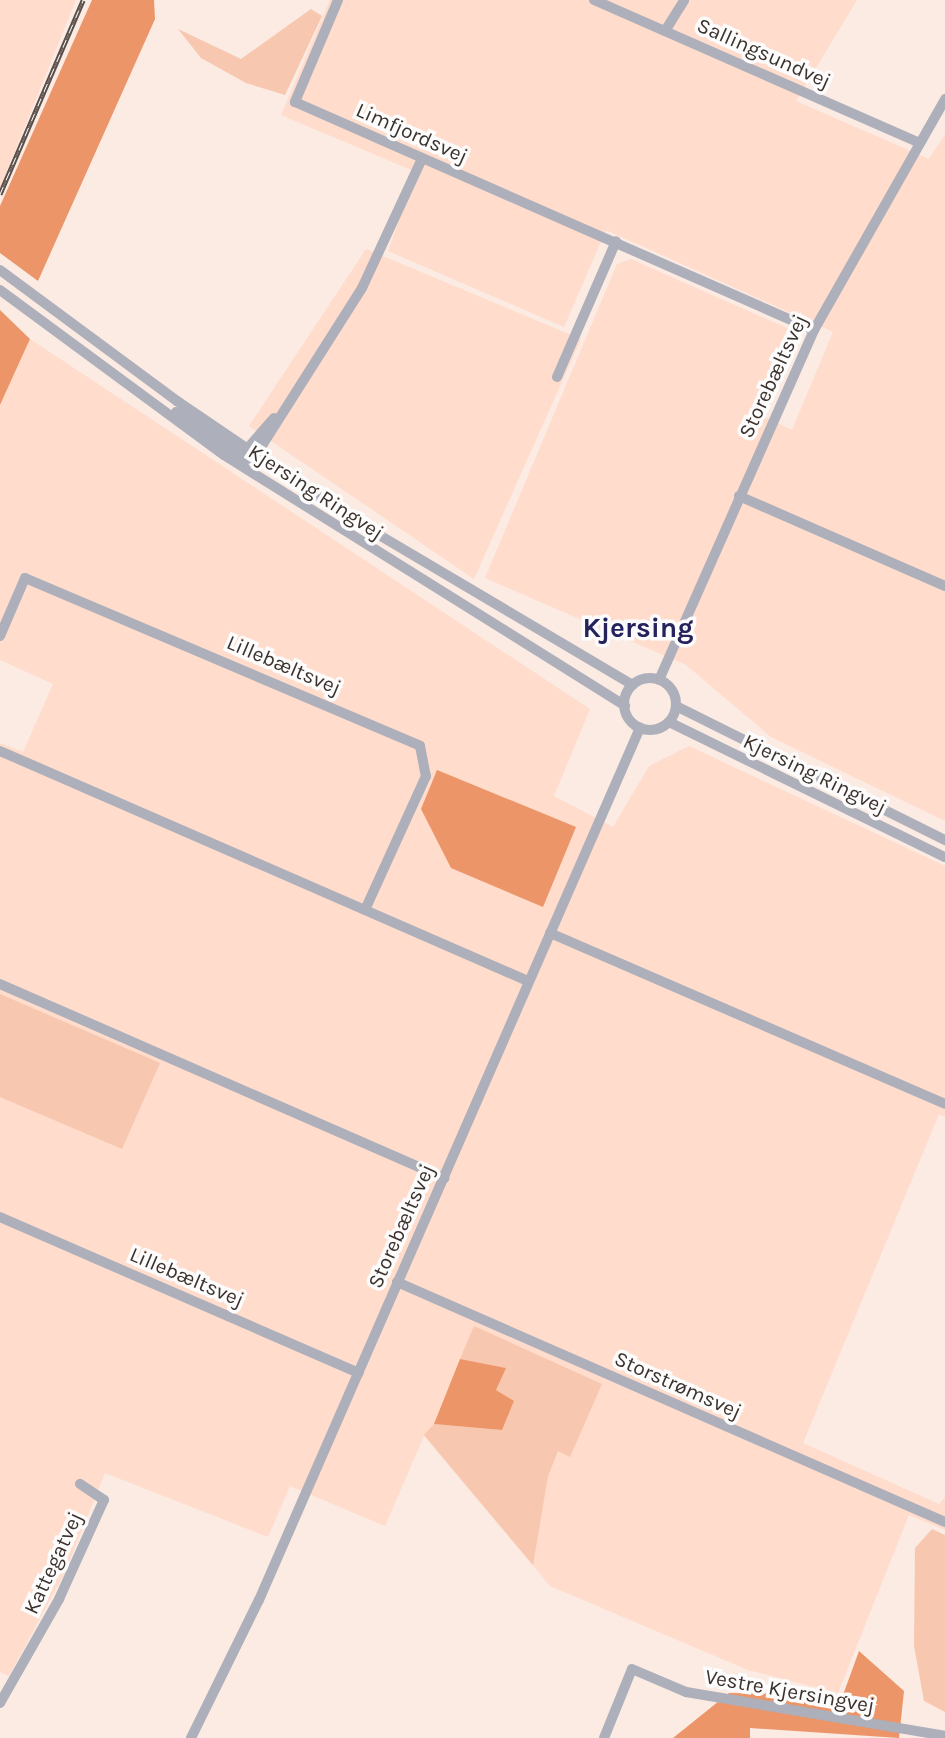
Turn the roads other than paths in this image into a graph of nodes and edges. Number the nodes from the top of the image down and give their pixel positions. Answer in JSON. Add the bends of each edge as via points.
{"nodes":[{"id":1,"x":338,"y":0,"type":"edge"},
{"id":2,"x":594,"y":0,"type":"edge"},
{"id":3,"x":684,"y":0,"type":"edge"},
{"id":4,"x":665,"y":31,"type":"junction"},
{"id":5,"x":945,"y":99,"type":"edge"},
{"id":6,"x":918,"y":142,"type":"junction"},
{"id":7,"x":422,"y":159,"type":"junction"},
{"id":8,"x":616,"y":242,"type":"junction"},
{"id":9,"x":0,"y":270,"type":"edge"},
{"id":10,"x":0,"y":290,"type":"edge"},
{"id":11,"x":814,"y":330,"type":"junction"},
{"id":12,"x":95,"y":362,"type":"junction"},
{"id":13,"x":557,"y":377,"type":"dead end"},
{"id":14,"x":250,"y":455,"type":"junction"},
{"id":15,"x":250,"y":471,"type":"junction"},
{"id":16,"x":740,"y":496,"type":"junction"},
{"id":17,"x":945,"y":586,"type":"edge"},
{"id":18,"x":0,"y":636,"type":"edge"},
{"id":19,"x":659,"y":680,"type":"junction"},
{"id":20,"x":633,"y":685,"type":"junction"},
{"id":21,"x":625,"y":706,"type":"junction"},
{"id":22,"x":676,"y":706,"type":"junction"},
{"id":23,"x":668,"y":722,"type":"junction"},
{"id":24,"x":640,"y":728,"type":"junction"},
{"id":25,"x":0,"y":751,"type":"edge"},
{"id":26,"x":945,"y":840,"type":"edge"},
{"id":27,"x":945,"y":858,"type":"edge"},
{"id":28,"x":365,"y":910,"type":"junction"},
{"id":29,"x":550,"y":933,"type":"junction"},
{"id":30,"x":528,"y":981,"type":"junction"},
{"id":31,"x":0,"y":984,"type":"edge"},
{"id":32,"x":945,"y":1104,"type":"edge"},
{"id":33,"x":444,"y":1178,"type":"junction"},
{"id":34,"x":0,"y":1217,"type":"edge"},
{"id":35,"x":397,"y":1282,"type":"junction"},
{"id":36,"x":358,"y":1373,"type":"junction"},
{"id":37,"x":80,"y":1484,"type":"dead end"},
{"id":38,"x":945,"y":1522,"type":"edge"},
{"id":39,"x":0,"y":1703,"type":"edge"},
{"id":40,"x":912,"y":1735,"type":"edge"},
{"id":41,"x":945,"y":1736,"type":"edge"},
{"id":42,"x":191,"y":1738,"type":"edge"},
{"id":43,"x":604,"y":1738,"type":"edge"}],
"edges":[{"from":1,"to":7,"type":"street","name":"Limfjordsvej","via":[[295,102]]},
{"from":2,"to":4,"type":"street","name":"Sallingsundvej"},
{"from":3,"to":4,"type":"street"},
{"from":4,"to":6,"type":"street","name":"Sallingsundvej"},
{"from":5,"to":6,"type":"street","name":"Storebæltsvej"},
{"from":6,"to":11,"type":"street","name":"Storebæltsvej"},
{"from":7,"to":8,"type":"street","name":"Limfjordsvej"},
{"from":7,"to":14,"type":"street","name":"Kjersing Ringvej","via":[[362,288]]},
{"from":8,"to":11,"type":"street","name":"Limfjordsvej"},
{"from":8,"to":13,"type":"street"},
{"from":9,"to":14,"type":"street","name":"Kjersing Ringvej"},
{"from":10,"to":12,"type":"street","name":"Kjersing Ringvej"},
{"from":11,"to":16,"type":"street","name":"Storebæltsvej"},
{"from":12,"to":14,"type":"street"},
{"from":12,"to":15,"type":"street","name":"Kjersing Ringvej"},
{"from":14,"to":15,"type":"street"},
{"from":14,"to":20,"type":"street","name":"Kjersing Ringvej","via":[[414,559]]},
{"from":15,"to":21,"type":"street","name":"Kjersing Ringvej"},
{"from":16,"to":17,"type":"street"},
{"from":16,"to":19,"type":"street","name":"Storebæltsvej"},
{"from":18,"to":28,"type":"street","name":"Lillebæltsvej","via":[[25,578],[420,746],[426,776]]},
{"from":19,"to":20,"type":"street"},
{"from":19,"to":22,"type":"street","via":[[672,690]]},
{"from":20,"to":21,"type":"street"},
{"from":21,"to":24,"type":"street"},
{"from":22,"to":23,"type":"street"},
{"from":22,"to":26,"type":"street","name":"Kjersing Ringvej"},
{"from":23,"to":24,"type":"street"},
{"from":23,"to":27,"type":"street","name":"Kjersing Ringvej"},
{"from":24,"to":29,"type":"street","name":"Storebæltsvej"},
{"from":25,"to":28,"type":"street"},
{"from":28,"to":30,"type":"street"},
{"from":29,"to":30,"type":"street","name":"Storebæltsvej"},
{"from":29,"to":32,"type":"street"},
{"from":30,"to":33,"type":"street","name":"Storebæltsvej"},
{"from":31,"to":33,"type":"street"},
{"from":33,"to":35,"type":"street","name":"Storebæltsvej"},
{"from":34,"to":36,"type":"street","name":"Lillebæltsvej"},
{"from":35,"to":36,"type":"street","name":"Storebæltsvej"},
{"from":35,"to":38,"type":"street","name":"Storstrømsvej"},
{"from":36,"to":42,"type":"street","name":"Storebæltsvej"},
{"from":37,"to":39,"type":"street","name":"Kattegatvej","via":[[104,1500],[59,1600]]},
{"from":40,"to":41,"type":"street","name":"Vestre Kjersingvej"},
{"from":40,"to":43,"type":"street","name":"Vestre Kjersingvej","via":[[685,1692],[632,1669]]}]}
